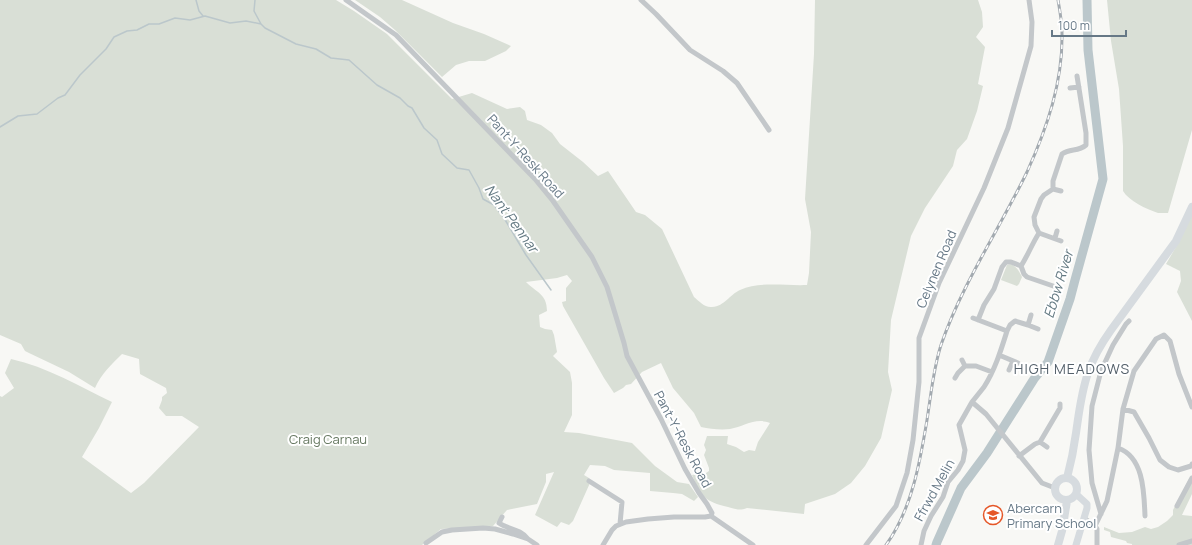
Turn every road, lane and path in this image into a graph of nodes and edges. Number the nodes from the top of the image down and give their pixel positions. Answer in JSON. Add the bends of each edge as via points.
{"nodes":[{"id":1,"x":346,"y":0,"type":"edge"},
{"id":2,"x":641,"y":0,"type":"edge"},
{"id":3,"x":1029,"y":0,"type":"edge"},
{"id":4,"x":1077,"y":76,"type":"dead end"},
{"id":5,"x":1079,"y":87,"type":"junction"},
{"id":6,"x":1070,"y":88,"type":"dead end"},
{"id":7,"x":769,"y":130,"type":"dead end"},
{"id":8,"x":1053,"y":189,"type":"junction"},
{"id":9,"x":1061,"y":191,"type":"dead end"},
{"id":10,"x":1192,"y":207,"type":"edge"},
{"id":11,"x":1057,"y":231,"type":"dead end"},
{"id":12,"x":1039,"y":233,"type":"junction"},
{"id":13,"x":1054,"y":238,"type":"junction"},
{"id":14,"x":1061,"y":241,"type":"dead end"},
{"id":15,"x":1021,"y":266,"type":"junction"},
{"id":16,"x":1059,"y":288,"type":"dead end"},
{"id":17,"x":1031,"y":315,"type":"dead end"},
{"id":18,"x":1129,"y":321,"type":"dead end"},
{"id":19,"x":1028,"y":325,"type":"junction"},
{"id":20,"x":1038,"y":329,"type":"dead end"},
{"id":21,"x":1007,"y":331,"type":"junction"},
{"id":22,"x":999,"y":355,"type":"junction"},
{"id":23,"x":962,"y":360,"type":"dead end"},
{"id":24,"x":965,"y":366,"type":"junction"},
{"id":25,"x":1009,"y":370,"type":"dead end"},
{"id":26,"x":992,"y":372,"type":"junction"},
{"id":27,"x":956,"y":378,"type":"dead end"},
{"id":28,"x":972,"y":402,"type":"junction"},
{"id":29,"x":1062,"y":407,"type":"dead end"},
{"id":30,"x":1192,"y":407,"type":"edge"},
{"id":31,"x":1123,"y":409,"type":"junction"},
{"id":32,"x":1040,"y":442,"type":"junction"},
{"id":33,"x":1047,"y":447,"type":"dead end"},
{"id":34,"x":1118,"y":448,"type":"junction"},
{"id":35,"x":1019,"y":456,"type":"junction"},
{"id":36,"x":1192,"y":466,"type":"edge"},
{"id":37,"x":1067,"y":478,"type":"junction"},
{"id":38,"x":1192,"y":478,"type":"edge"},
{"id":39,"x":589,"y":481,"type":"dead end"},
{"id":40,"x":1055,"y":488,"type":"junction"},
{"id":41,"x":1076,"y":494,"type":"junction"},
{"id":42,"x":1067,"y":500,"type":"junction"},
{"id":43,"x":1177,"y":506,"type":"dead end"},
{"id":44,"x":1101,"y":514,"type":"junction"},
{"id":45,"x":711,"y":516,"type":"junction"},
{"id":46,"x":1145,"y":516,"type":"dead end"},
{"id":47,"x":502,"y":517,"type":"dead end"},
{"id":48,"x":1084,"y":518,"type":"junction"},
{"id":49,"x":620,"y":524,"type":"junction"},
{"id":50,"x":1095,"y":526,"type":"junction"},
{"id":51,"x":528,"y":539,"type":"junction"},
{"id":52,"x":1192,"y":541,"type":"edge"},
{"id":53,"x":426,"y":543,"type":"dead end"},
{"id":54,"x":537,"y":545,"type":"edge"},
{"id":55,"x":602,"y":545,"type":"edge"},
{"id":56,"x":753,"y":545,"type":"edge"},
{"id":57,"x":866,"y":545,"type":"edge"},
{"id":58,"x":920,"y":545,"type":"edge"},
{"id":59,"x":1058,"y":545,"type":"edge"},
{"id":60,"x":1076,"y":545,"type":"edge"},
{"id":61,"x":1097,"y":545,"type":"edge"},
{"id":62,"x":1178,"y":545,"type":"edge"}],
"edges":[{"from":1,"to":45,"type":"street","name":"Pant-Y-Resk Road","via":[[396,35],[553,200],[592,257],[607,287],[627,356],[685,469],[712,513]]},
{"from":2,"to":7,"type":"street","via":[[690,50],[714,64],[737,83]]},
{"from":3,"to":57,"type":"street","name":"Celynen Road","via":[[1032,22],[1031,46],[1008,128],[984,188],[939,283],[919,338],[919,382],[907,473],[896,506]]},
{"from":4,"to":5,"type":"street"},
{"from":5,"to":6,"type":"street"},
{"from":5,"to":8,"type":"street","via":[[1086,145],[1082,150],[1066,151],[1062,154],[1054,176]]},
{"from":8,"to":9,"type":"street"},
{"from":8,"to":12,"type":"street","via":[[1041,199],[1034,217]]},
{"from":10,"to":37,"type":"main road","via":[[1176,240],[1101,344],[1094,358],[1084,388]]},
{"from":11,"to":13,"type":"street"},
{"from":12,"to":13,"type":"street"},
{"from":12,"to":15,"type":"street"},
{"from":13,"to":14,"type":"street"},
{"from":15,"to":16,"type":"street","via":[[1027,277]]},
{"from":15,"to":21,"type":"street","via":[[1006,262],[994,289],[975,319]]},
{"from":17,"to":19,"type":"street"},
{"from":18,"to":44,"type":"street","via":[[1113,345],[1101,371],[1092,406],[1089,450],[1092,483]]},
{"from":19,"to":20,"type":"street"},
{"from":19,"to":21,"type":"street","via":[[1015,321]]},
{"from":21,"to":22,"type":"street","name":"Ffrwd Melin"},
{"from":22,"to":25,"type":"street","via":[[1015,362]]},
{"from":22,"to":26,"type":"street","name":"Ffrwd Melin"},
{"from":23,"to":24,"type":"street"},
{"from":24,"to":26,"type":"street","via":[[976,366]]},
{"from":24,"to":27,"type":"street"},
{"from":26,"to":28,"type":"street","name":"Ffrwd Melin"},
{"from":28,"to":35,"type":"street","via":[[986,414]]},
{"from":28,"to":58,"type":"street","name":"Ffrwd Melin","via":[[960,425],[965,450],[963,461],[948,482],[943,497],[924,531]]},
{"from":29,"to":32,"type":"street"},
{"from":30,"to":31,"type":"street","via":[[1170,341],[1164,335],[1156,339],[1134,371]]},
{"from":31,"to":34,"type":"street"},
{"from":31,"to":36,"type":"street","via":[[1134,412],[1160,460],[1178,470]]},
{"from":32,"to":33,"type":"street"},
{"from":32,"to":35,"type":"street"},
{"from":34,"to":44,"type":"street","via":[[1107,501]]},
{"from":34,"to":46,"type":"street","via":[[1131,457],[1142,481]]},
{"from":35,"to":40,"type":"street","via":[[1042,482]]},
{"from":37,"to":40,"type":"main road","via":[[1057,482]]},
{"from":37,"to":41,"type":"main road","via":[[1076,485]]},
{"from":38,"to":43,"type":"street"},
{"from":39,"to":49,"type":"street","via":[[622,502]]},
{"from":40,"to":42,"type":"main road","via":[[1058,497]]},
{"from":41,"to":42,"type":"main road","via":[[1074,498]]},
{"from":41,"to":48,"type":"main road","via":[[1086,504]]},
{"from":42,"to":59,"type":"main road"},
{"from":44,"to":50,"type":"street"},
{"from":45,"to":49,"type":"street","via":[[648,519]]},
{"from":45,"to":56,"type":"street"},
{"from":47,"to":51,"type":"street","via":[[499,523],[524,534]]},
{"from":48,"to":50,"type":"street"},
{"from":48,"to":60,"type":"main road"},
{"from":49,"to":55,"type":"street","via":[[612,530]]},
{"from":50,"to":61,"type":"street"},
{"from":51,"to":53,"type":"street","via":[[483,528],[442,532]]},
{"from":51,"to":54,"type":"street"},
{"from":52,"to":62,"type":"street"}]}
